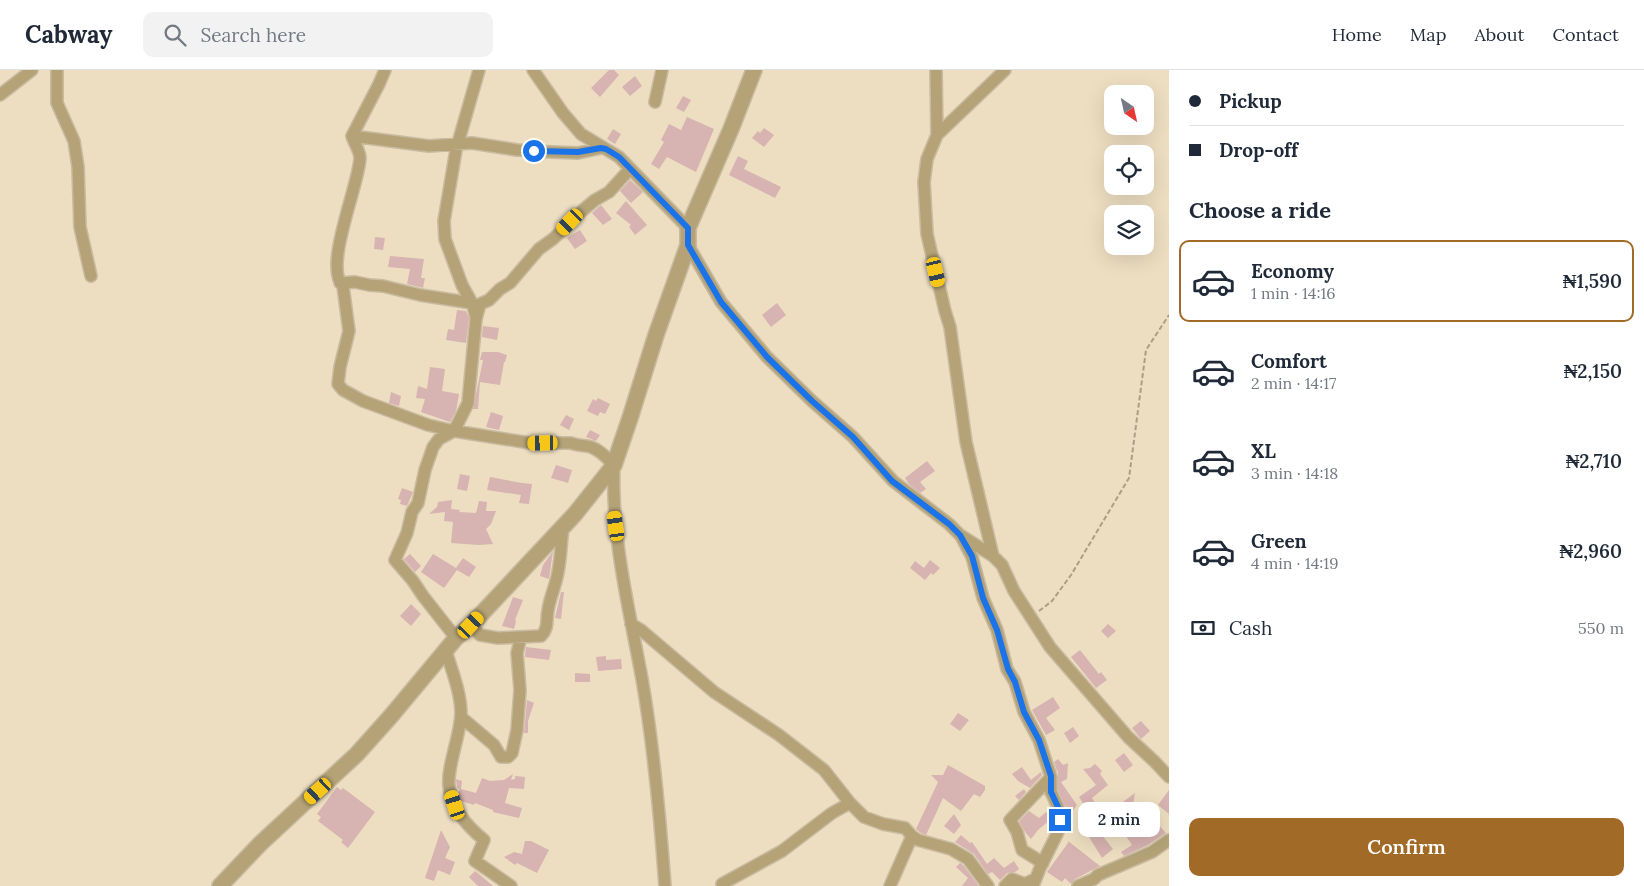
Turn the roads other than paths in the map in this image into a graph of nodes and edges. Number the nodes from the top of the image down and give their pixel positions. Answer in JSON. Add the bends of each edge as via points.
{"nodes":[{"id":1,"x":32,"y":70,"type":"edge"},
{"id":2,"x":58,"y":70,"type":"edge"},
{"id":3,"x":384,"y":70,"type":"edge"},
{"id":4,"x":479,"y":70,"type":"edge"},
{"id":5,"x":533,"y":70,"type":"edge"},
{"id":6,"x":662,"y":70,"type":"edge"},
{"id":7,"x":754,"y":70,"type":"edge"},
{"id":8,"x":936,"y":70,"type":"edge"},
{"id":9,"x":1005,"y":70,"type":"edge"},
{"id":10,"x":0,"y":95,"type":"edge"},
{"id":11,"x":655,"y":102,"type":"dead end"},
{"id":12,"x":937,"y":135,"type":"junction"},
{"id":13,"x":352,"y":136,"type":"junction"},
{"id":14,"x":458,"y":143,"type":"junction"},
{"id":15,"x":601,"y":148,"type":"junction"},
{"id":16,"x":630,"y":169,"type":"junction"},
{"id":17,"x":688,"y":228,"type":"junction"},
{"id":18,"x":688,"y":245,"type":"junction"},
{"id":19,"x":92,"y":276,"type":"dead end"},
{"id":20,"x":340,"y":283,"type":"junction"},
{"id":21,"x":472,"y":303,"type":"junction"},
{"id":22,"x":476,"y":319,"type":"junction"},
{"id":23,"x":454,"y":431,"type":"junction"},
{"id":24,"x":614,"y":465,"type":"junction"},
{"id":25,"x":563,"y":528,"type":"junction"},
{"id":26,"x":960,"y":535,"type":"junction"},
{"id":27,"x":993,"y":556,"type":"junction"},
{"id":28,"x":631,"y":624,"type":"junction"},
{"id":29,"x":471,"y":625,"type":"junction"},
{"id":30,"x":521,"y":637,"type":"junction"},
{"id":31,"x":456,"y":638,"type":"junction"},
{"id":32,"x":446,"y":651,"type":"junction"},
{"id":33,"x":461,"y":717,"type":"junction"},
{"id":34,"x":1051,"y":776,"type":"junction"},
{"id":35,"x":1169,"y":777,"type":"edge"},
{"id":36,"x":850,"y":803,"type":"junction"},
{"id":37,"x":912,"y":836,"type":"junction"},
{"id":38,"x":1169,"y":840,"type":"edge"},
{"id":39,"x":1043,"y":863,"type":"junction"},
{"id":40,"x":1034,"y":883,"type":"edge"},
{"id":41,"x":227,"y":884,"type":"edge"},
{"id":42,"x":511,"y":886,"type":"edge"},
{"id":43,"x":666,"y":886,"type":"edge"},
{"id":44,"x":721,"y":886,"type":"edge"},
{"id":45,"x":890,"y":886,"type":"edge"},
{"id":46,"x":988,"y":886,"type":"edge"},
{"id":47,"x":1005,"y":886,"type":"edge"},
{"id":48,"x":1078,"y":886,"type":"edge"}],
"edges":[{"from":1,"to":10,"type":"street"},
{"from":2,"to":19,"type":"street","via":[[57,103],[74,141],[80,227]]},
{"from":3,"to":13,"type":"street"},
{"from":4,"to":14,"type":"street"},
{"from":5,"to":15,"type":"street","via":[[581,134]]},
{"from":6,"to":11,"type":"street"},
{"from":7,"to":17,"type":"street"},
{"from":8,"to":12,"type":"street"},
{"from":9,"to":12,"type":"street"},
{"from":12,"to":27,"type":"street","via":[[927,159],[924,182],[927,234],[950,327],[966,442]]},
{"from":13,"to":14,"type":"street","via":[[429,146]]},
{"from":13,"to":20,"type":"street","via":[[360,156],[338,248]]},
{"from":14,"to":15,"type":"street","via":[[552,152]]},
{"from":14,"to":21,"type":"street","via":[[444,221],[445,240]]},
{"from":15,"to":16,"type":"street","via":[[619,157]]},
{"from":16,"to":17,"type":"street"},
{"from":16,"to":22,"type":"street","via":[[609,192],[595,200],[539,249],[510,283],[480,304]]},
{"from":17,"to":18,"type":"street"},
{"from":18,"to":24,"type":"street","via":[[658,326]]},
{"from":18,"to":26,"type":"street","via":[[721,302],[767,357],[853,437],[892,481]]},
{"from":20,"to":21,"type":"street","via":[[384,286],[412,294]]},
{"from":20,"to":23,"type":"street","via":[[349,331],[338,384],[363,402]]},
{"from":21,"to":22,"type":"street"},
{"from":22,"to":23,"type":"street","via":[[468,403]]},
{"from":23,"to":24,"type":"street","via":[[530,443],[571,443],[591,447]]},
{"from":23,"to":31,"type":"street","via":[[439,439],[433,447],[418,503],[395,560]]},
{"from":24,"to":25,"type":"street"},
{"from":24,"to":28,"type":"street","via":[[614,515]]},
{"from":25,"to":29,"type":"street"},
{"from":25,"to":30,"type":"street","via":[[558,572],[547,613],[548,624],[541,636]]},
{"from":26,"to":27,"type":"street"},
{"from":26,"to":34,"type":"street","via":[[972,556],[1008,669]]},
{"from":27,"to":35,"type":"street","via":[[1002,565],[1014,591],[1050,647],[1110,717]]},
{"from":28,"to":36,"type":"street","via":[[714,692],[780,735],[824,770]]},
{"from":28,"to":43,"type":"street","via":[[646,712]]},
{"from":29,"to":30,"type":"street","via":[[480,635]]},
{"from":29,"to":31,"type":"street"},
{"from":30,"to":33,"type":"street","via":[[517,653],[520,690],[516,743],[512,753],[508,758],[501,756],[494,745]]},
{"from":31,"to":32,"type":"street"},
{"from":32,"to":33,"type":"street","via":[[457,687]]},
{"from":32,"to":41,"type":"street","via":[[392,716],[260,844]]},
{"from":33,"to":42,"type":"street","via":[[449,787],[464,820],[484,840],[475,861]]},
{"from":34,"to":39,"type":"street","via":[[1051,792],[1060,820],[1058,832]]},
{"from":34,"to":39,"type":"street","via":[[1010,820],[1018,832],[1022,850]]},
{"from":36,"to":37,"type":"street","via":[[864,817],[905,828]]},
{"from":36,"to":44,"type":"street","via":[[782,851]]},
{"from":37,"to":45,"type":"street"},
{"from":37,"to":46,"type":"street","via":[[968,858]]},
{"from":38,"to":48,"type":"street","via":[[1152,852]]},
{"from":39,"to":40,"type":"street"},
{"from":40,"to":47,"type":"street","via":[[1025,884],[1012,879]]}]}
